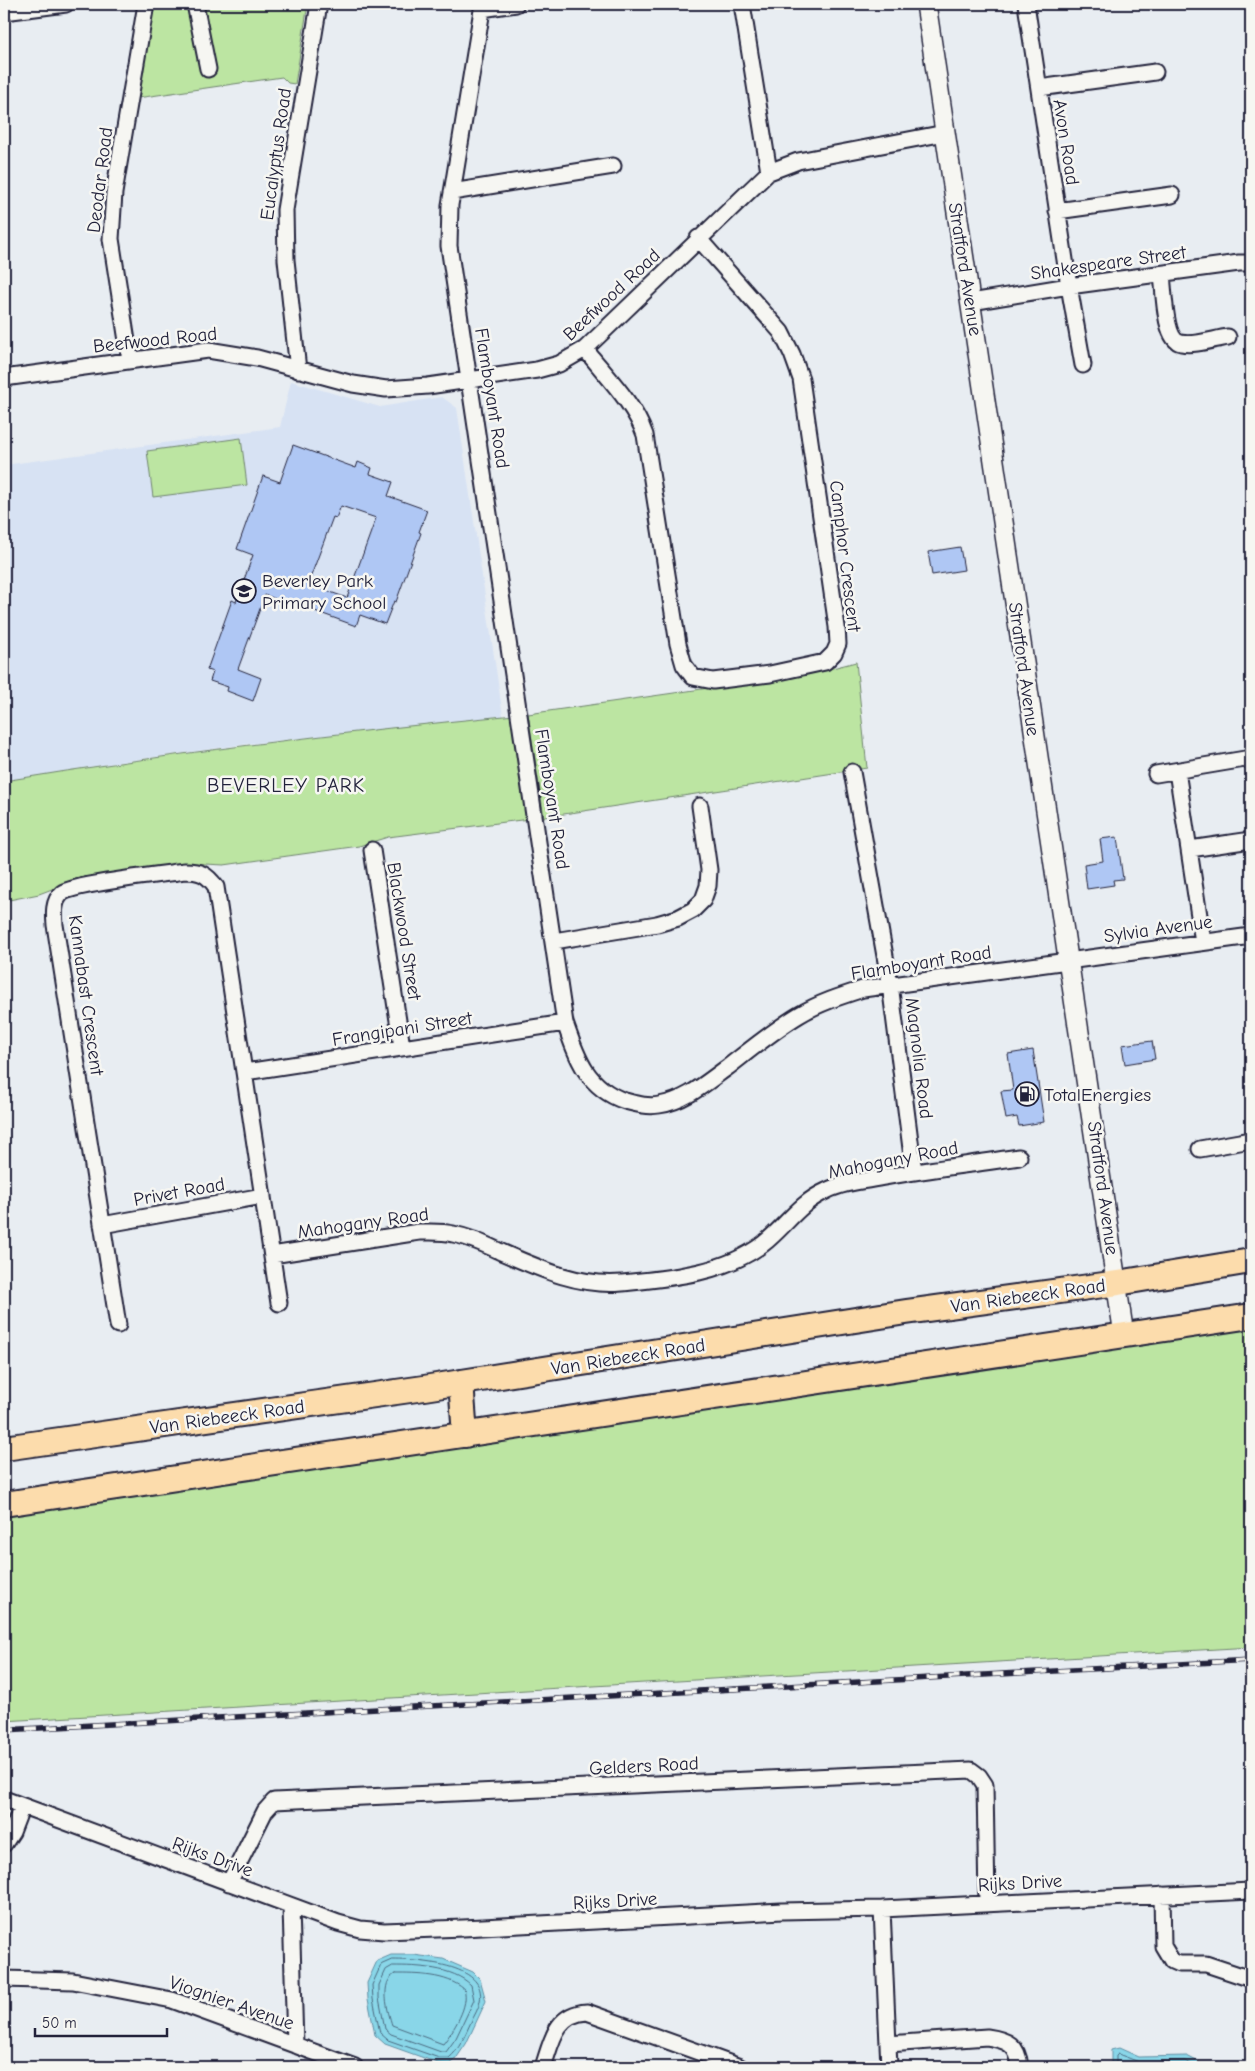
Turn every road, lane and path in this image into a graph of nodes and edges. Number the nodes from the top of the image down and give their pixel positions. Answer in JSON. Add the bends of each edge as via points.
{"nodes":[{"id":1,"x":66,"y":4,"type":"edge"},
{"id":2,"x":146,"y":4,"type":"edge"},
{"id":3,"x":195,"y":4,"type":"edge"},
{"id":4,"x":319,"y":4,"type":"edge"},
{"id":5,"x":516,"y":4,"type":"edge"},
{"id":6,"x":742,"y":4,"type":"edge"},
{"id":7,"x":926,"y":4,"type":"edge"},
{"id":8,"x":1026,"y":4,"type":"edge"},
{"id":9,"x":483,"y":6,"type":"edge"},
{"id":10,"x":4,"y":12,"type":"edge"},
{"id":11,"x":208,"y":69,"type":"dead end"},
{"id":12,"x":1155,"y":72,"type":"dead end"},
{"id":13,"x":1039,"y":88,"type":"junction"},
{"id":14,"x":945,"y":133,"type":"junction"},
{"id":15,"x":614,"y":166,"type":"dead end"},
{"id":16,"x":768,"y":172,"type":"junction"},
{"id":17,"x":452,"y":192,"type":"junction"},
{"id":18,"x":1172,"y":195,"type":"dead end"},
{"id":19,"x":1057,"y":211,"type":"junction"},
{"id":20,"x":698,"y":238,"type":"junction"},
{"id":21,"x":1251,"y":264,"type":"edge"},
{"id":22,"x":1162,"y":274,"type":"junction"},
{"id":23,"x":1068,"y":286,"type":"junction"},
{"id":24,"x":971,"y":302,"type":"junction"},
{"id":25,"x":1228,"y":336,"type":"dead end"},
{"id":26,"x":585,"y":349,"type":"junction"},
{"id":27,"x":130,"y":360,"type":"junction"},
{"id":28,"x":1083,"y":365,"type":"dead end"},
{"id":29,"x":298,"y":370,"type":"junction"},
{"id":30,"x":4,"y":378,"type":"edge"},
{"id":31,"x":470,"y":379,"type":"junction"},
{"id":32,"x":1251,"y":758,"type":"edge"},
{"id":33,"x":1177,"y":771,"type":"junction"},
{"id":34,"x":852,"y":772,"type":"dead end"},
{"id":35,"x":1156,"y":774,"type":"dead end"},
{"id":36,"x":700,"y":806,"type":"dead end"},
{"id":37,"x":1251,"y":840,"type":"edge"},
{"id":38,"x":1190,"y":849,"type":"junction"},
{"id":39,"x":372,"y":850,"type":"dead end"},
{"id":40,"x":1251,"y":936,"type":"edge"},
{"id":41,"x":554,"y":941,"type":"junction"},
{"id":42,"x":1203,"y":942,"type":"junction"},
{"id":43,"x":1069,"y":960,"type":"junction"},
{"id":44,"x":890,"y":984,"type":"junction"},
{"id":45,"x":565,"y":1023,"type":"junction"},
{"id":46,"x":402,"y":1048,"type":"junction"},
{"id":47,"x":245,"y":1072,"type":"junction"},
{"id":48,"x":1251,"y":1140,"type":"edge"},
{"id":49,"x":1200,"y":1149,"type":"dead end"},
{"id":50,"x":1019,"y":1157,"type":"dead end"},
{"id":51,"x":914,"y":1172,"type":"junction"},
{"id":52,"x":263,"y":1196,"type":"junction"},
{"id":53,"x":102,"y":1225,"type":"junction"},
{"id":54,"x":272,"y":1255,"type":"junction"},
{"id":55,"x":1251,"y":1261,"type":"edge"},
{"id":56,"x":1118,"y":1283,"type":"junction"},
{"id":57,"x":279,"y":1303,"type":"dead end"},
{"id":58,"x":1251,"y":1316,"type":"edge"},
{"id":59,"x":118,"y":1325,"type":"dead end"},
{"id":60,"x":1124,"y":1335,"type":"junction"},
{"id":61,"x":461,"y":1382,"type":"junction"},
{"id":62,"x":465,"y":1435,"type":"junction"},
{"id":63,"x":4,"y":1448,"type":"edge"},
{"id":64,"x":4,"y":1504,"type":"edge"},
{"id":65,"x":4,"y":1798,"type":"edge"},
{"id":66,"x":22,"y":1806,"type":"junction"},
{"id":67,"x":4,"y":1844,"type":"edge"},
{"id":68,"x":229,"y":1883,"type":"junction"},
{"id":69,"x":1251,"y":1891,"type":"edge"},
{"id":70,"x":1162,"y":1895,"type":"junction"},
{"id":71,"x":987,"y":1903,"type":"junction"},
{"id":72,"x":292,"y":1906,"type":"junction"},
{"id":73,"x":882,"y":1908,"type":"junction"},
{"id":74,"x":4,"y":1979,"type":"edge"},
{"id":75,"x":1251,"y":1979,"type":"edge"},
{"id":76,"x":888,"y":2044,"type":"junction"},
{"id":77,"x":295,"y":2045,"type":"junction"},
{"id":78,"x":355,"y":2067,"type":"edge"},
{"id":79,"x":542,"y":2067,"type":"edge"},
{"id":80,"x":740,"y":2067,"type":"edge"},
{"id":81,"x":889,"y":2067,"type":"edge"},
{"id":82,"x":1020,"y":2067,"type":"edge"}],
"edges":[{"from":1,"to":10,"type":"street"},
{"from":2,"to":27,"type":"street","name":"Deodar Road","via":[[114,193],[111,239]]},
{"from":3,"to":11,"type":"street"},
{"from":4,"to":29,"type":"street","name":"Eucalyptus Road","via":[[285,210],[286,260]]},
{"from":5,"to":9,"type":"street"},
{"from":6,"to":16,"type":"street"},
{"from":7,"to":14,"type":"street","name":"Stratford Avenue"},
{"from":8,"to":13,"type":"street","name":"Avon Road"},
{"from":9,"to":17,"type":"street","name":"Flamboyant Road"},
{"from":12,"to":13,"type":"street"},
{"from":13,"to":19,"type":"street","name":"Avon Road"},
{"from":14,"to":16,"type":"street","name":"Beefwood Road","via":[[798,161]]},
{"from":14,"to":24,"type":"street","name":"Stratford Avenue"},
{"from":15,"to":17,"type":"street"},
{"from":16,"to":20,"type":"street","name":"Beefwood Road"},
{"from":17,"to":31,"type":"street","name":"Flamboyant Road","via":[[448,218],[449,246]]},
{"from":18,"to":19,"type":"street"},
{"from":19,"to":23,"type":"street","name":"Avon Road"},
{"from":20,"to":26,"type":"street","name":"Beefwood Road"},
{"from":20,"to":26,"type":"street","name":"Camphor Crescent","via":[[780,332],[801,378],[837,628],[838,644],[834,654],[825,662],[770,674],[713,681],[693,677],[684,665],[678,644],[641,423]]},
{"from":21,"to":22,"type":"street","name":"Shakespeare Street"},
{"from":22,"to":23,"type":"street","name":"Shakespeare Street"},
{"from":22,"to":25,"type":"street","via":[[1168,329],[1174,340],[1185,344]]},
{"from":23,"to":24,"type":"street","name":"Shakespeare Street"},
{"from":23,"to":28,"type":"street","name":"Avon Road"},
{"from":24,"to":43,"type":"street","name":"Stratford Avenue","via":[[1025,682]]},
{"from":26,"to":31,"type":"street","name":"Beefwood Road","via":[[548,367]]},
{"from":27,"to":29,"type":"street","name":"Beefwood Road","via":[[208,350],[257,358]]},
{"from":27,"to":30,"type":"street","name":"Beefwood Road"},
{"from":29,"to":31,"type":"street","name":"Beefwood Road","via":[[386,389]]},
{"from":31,"to":41,"type":"street","name":"Flamboyant Road"},
{"from":32,"to":33,"type":"street"},
{"from":33,"to":35,"type":"street"},
{"from":33,"to":38,"type":"street"},
{"from":34,"to":44,"type":"street","name":"Magnolia Road"},
{"from":36,"to":41,"type":"street","via":[[709,870],[703,900],[678,918],[657,924]]},
{"from":37,"to":38,"type":"street"},
{"from":38,"to":42,"type":"street"},
{"from":39,"to":46,"type":"street","name":"Blackwood Street"},
{"from":40,"to":42,"type":"street","name":"Sylvia Avenue"},
{"from":41,"to":45,"type":"street","name":"Flamboyant Road"},
{"from":42,"to":43,"type":"street","name":"Sylvia Avenue"},
{"from":43,"to":44,"type":"street","name":"Flamboyant Road"},
{"from":43,"to":56,"type":"street","name":"Stratford Avenue"},
{"from":44,"to":45,"type":"street","name":"Flamboyant Road","via":[[831,999],[801,1014],[702,1086],[680,1099],[659,1105],[640,1106],[603,1090],[590,1078],[577,1058]]},
{"from":44,"to":51,"type":"street","name":"Magnolia Road"},
{"from":45,"to":46,"type":"street","name":"Frangipani Street"},
{"from":46,"to":47,"type":"street","name":"Frangipani Street"},
{"from":47,"to":52,"type":"street","name":"Kannabast Crescent"},
{"from":47,"to":53,"type":"street","name":"Kannabast Crescent","via":[[216,887],[209,876],[199,871],[185,871],[80,886],[63,892],[54,910],[55,926]]},
{"from":48,"to":49,"type":"street"},
{"from":50,"to":51,"type":"street","name":"Mahogany Road"},
{"from":51,"to":54,"type":"street","name":"Mahogany Road","via":[[827,1190],[796,1211],[764,1243],[744,1257],[704,1272],[656,1279],[593,1283],[532,1265],[469,1238],[439,1232],[420,1232]]},
{"from":52,"to":53,"type":"street","name":"Privet Road"},
{"from":52,"to":54,"type":"street","name":"Kannabast Crescent"},
{"from":53,"to":59,"type":"street","name":"Kannabast Crescent"},
{"from":54,"to":57,"type":"street","name":"Kannabast Crescent"},
{"from":55,"to":56,"type":"main road","name":"Van Riebeeck Road"},
{"from":56,"to":60,"type":"street","name":"Stratford Avenue"},
{"from":56,"to":61,"type":"main road","name":"Van Riebeeck Road","via":[[906,1312]]},
{"from":58,"to":60,"type":"main road"},
{"from":60,"to":62,"type":"main road"},
{"from":61,"to":62,"type":"main road"},
{"from":61,"to":63,"type":"main road","name":"Van Riebeeck Road"},
{"from":62,"to":64,"type":"main road"},
{"from":65,"to":66,"type":"street","name":"Rijks Drive"},
{"from":66,"to":67,"type":"street"},
{"from":66,"to":68,"type":"street","name":"Rijks Drive"},
{"from":68,"to":71,"type":"street","name":"Gelders Road","via":[[265,1811],[274,1801],[971,1770],[985,1785]]},
{"from":68,"to":72,"type":"street","name":"Rijks Drive"},
{"from":69,"to":70,"type":"street","name":"Rijks Drive"},
{"from":70,"to":71,"type":"street","name":"Rijks Drive"},
{"from":70,"to":75,"type":"street","via":[[1162,1946],[1172,1961],[1206,1964]]},
{"from":71,"to":73,"type":"street","name":"Rijks Drive"},
{"from":72,"to":73,"type":"street","name":"Rijks Drive","via":[[349,1926],[384,1931]]},
{"from":72,"to":77,"type":"street"},
{"from":73,"to":76,"type":"street"},
{"from":74,"to":77,"type":"street","name":"Viognier Avenue","via":[[73,1981],[172,2000]]},
{"from":76,"to":81,"type":"street"},
{"from":76,"to":82,"type":"street","via":[[999,2039],[1013,2047]]},
{"from":77,"to":78,"type":"street","name":"Viognier Avenue"},
{"from":79,"to":80,"type":"street","via":[[560,2023],[571,2015],[587,2012]]}]}
